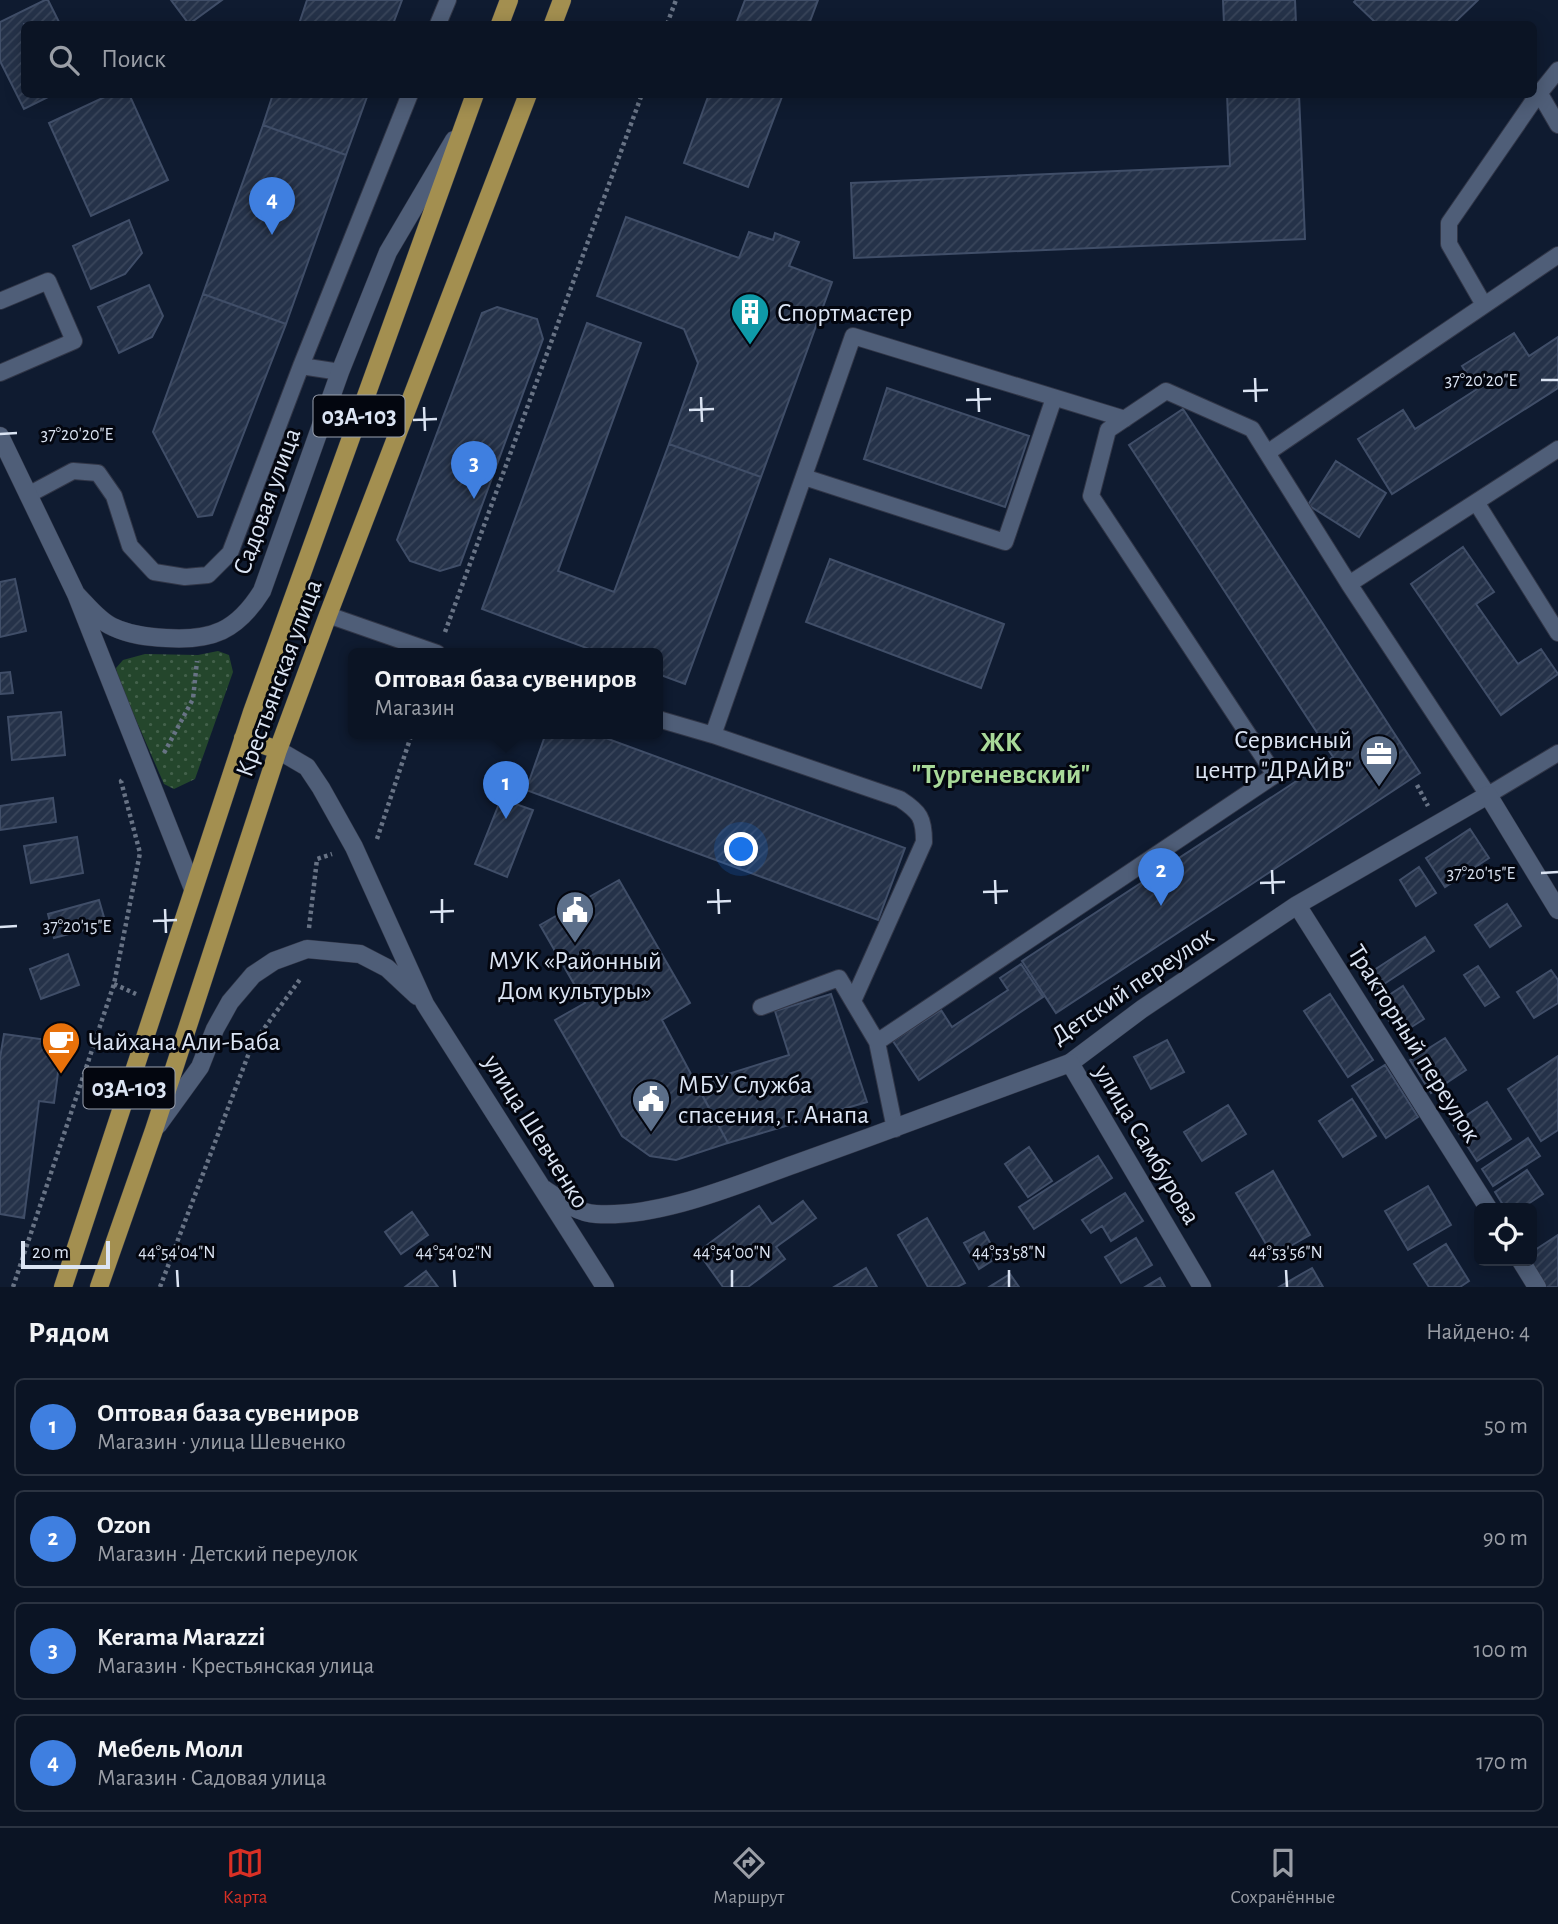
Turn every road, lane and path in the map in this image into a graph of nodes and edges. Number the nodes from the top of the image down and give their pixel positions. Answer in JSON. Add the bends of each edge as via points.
{"nodes":[{"id":1,"x":448,"y":0,"type":"edge"},
{"id":2,"x":509,"y":0,"type":"edge"},
{"id":3,"x":562,"y":0,"type":"edge"},
{"id":4,"x":676,"y":0,"type":"edge"},
{"id":5,"x":439,"y":21,"type":"edge"},
{"id":6,"x":501,"y":21,"type":"edge"},
{"id":7,"x":554,"y":21,"type":"edge"},
{"id":8,"x":668,"y":21,"type":"edge"},
{"id":9,"x":1558,"y":71,"type":"edge"},
{"id":10,"x":1540,"y":94,"type":"junction"},
{"id":11,"x":408,"y":98,"type":"edge"},
{"id":12,"x":474,"y":98,"type":"edge"},
{"id":13,"x":526,"y":98,"type":"edge"},
{"id":14,"x":641,"y":98,"type":"edge"},
{"id":15,"x":467,"y":118,"type":"junction"},
{"id":16,"x":1558,"y":125,"type":"edge"},
{"id":17,"x":1558,"y":255,"type":"edge"},
{"id":18,"x":0,"y":301,"type":"edge"},
{"id":19,"x":1484,"y":305,"type":"junction"},
{"id":20,"x":301,"y":366,"type":"junction"},
{"id":21,"x":340,"y":372,"type":"junction"},
{"id":22,"x":0,"y":373,"type":"edge"},
{"id":23,"x":1054,"y":397,"type":"junction"},
{"id":24,"x":1125,"y":419,"type":"junction"},
{"id":25,"x":0,"y":436,"type":"edge"},
{"id":26,"x":1558,"y":449,"type":"edge"},
{"id":27,"x":1267,"y":453,"type":"junction"},
{"id":28,"x":804,"y":477,"type":"junction"},
{"id":29,"x":28,"y":495,"type":"junction"},
{"id":30,"x":1476,"y":502,"type":"junction"},
{"id":31,"x":1349,"y":584,"type":"junction"},
{"id":32,"x":76,"y":594,"type":"junction"},
{"id":33,"x":328,"y":615,"type":"junction"},
{"id":34,"x":1558,"y":633,"type":"edge"},
{"id":35,"x":195,"y":640,"type":"junction"},
{"id":36,"x":440,"y":646,"type":"edge"},
{"id":37,"x":663,"y":720,"type":"edge"},
{"id":38,"x":713,"y":735,"type":"junction"},
{"id":39,"x":243,"y":738,"type":"junction"},
{"id":40,"x":409,"y":739,"type":"edge"},
{"id":41,"x":278,"y":751,"type":"junction"},
{"id":42,"x":1558,"y":753,"type":"edge"},
{"id":43,"x":146,"y":771,"type":"junction"},
{"id":44,"x":1488,"y":796,"type":"junction"},
{"id":45,"x":354,"y":848,"type":"junction"},
{"id":46,"x":194,"y":889,"type":"junction"},
{"id":47,"x":1297,"y":905,"type":"junction"},
{"id":48,"x":1558,"y":910,"type":"edge"},
{"id":49,"x":307,"y":950,"type":"junction"},
{"id":50,"x":853,"y":1001,"type":"junction"},
{"id":51,"x":425,"y":1004,"type":"junction"},
{"id":52,"x":761,"y":1007,"type":"dead end"},
{"id":53,"x":877,"y":1042,"type":"junction"},
{"id":54,"x":1070,"y":1063,"type":"junction"},
{"id":55,"x":895,"y":1129,"type":"junction"},
{"id":56,"x":153,"y":1130,"type":"junction"},
{"id":57,"x":544,"y":1189,"type":"junction"},
{"id":58,"x":1485,"y":1203,"type":"edge"},
{"id":59,"x":1524,"y":1266,"type":"edge"},
{"id":60,"x":69,"y":1282,"type":"edge"},
{"id":61,"x":13,"y":1287,"type":"edge"},
{"id":62,"x":99,"y":1287,"type":"edge"},
{"id":63,"x":160,"y":1287,"type":"edge"},
{"id":64,"x":605,"y":1287,"type":"edge"},
{"id":65,"x":1202,"y":1287,"type":"edge"},
{"id":66,"x":1537,"y":1287,"type":"edge"}],
"edges":[{"from":1,"to":5,"type":"lane"},
{"from":2,"to":6,"type":"main road"},
{"from":3,"to":7,"type":"main road"},
{"from":4,"to":8,"type":"path"},
{"from":9,"to":10,"type":"lane"},
{"from":10,"to":16,"type":"lane"},
{"from":10,"to":19,"type":"lane","via":[[1448,223],[1449,244]]},
{"from":11,"to":20,"type":"lane"},
{"from":12,"to":15,"type":"main road","name":"Крестьянская улица","number":"03А-103"},
{"from":13,"to":33,"type":"main road","name":"Крестьянская улица","number":"03А-103"},
{"from":14,"to":36,"type":"path"},
{"from":15,"to":21,"type":"street","name":"Садовая улица","via":[[388,252]]},
{"from":15,"to":39,"type":"main road","name":"Крестьянская улица","number":"03А-103"},
{"from":17,"to":19,"type":"lane"},
{"from":18,"to":22,"type":"lane","via":[[47,281],[74,341]]},
{"from":19,"to":27,"type":"lane"},
{"from":20,"to":21,"type":"lane"},
{"from":20,"to":29,"type":"lane","via":[[230,552],[208,575],[155,572],[130,547],[114,496],[98,473],[73,471]]},
{"from":21,"to":35,"type":"street","name":"Садовая улица","via":[[262,591],[234,624]]},
{"from":23,"to":24,"type":"lane"},
{"from":23,"to":28,"type":"lane","via":[[853,336]]},
{"from":23,"to":28,"type":"lane","via":[[1005,542]]},
{"from":24,"to":27,"type":"lane","via":[[1166,391],[1252,429]]},
{"from":24,"to":53,"type":"lane","via":[[1108,430],[1091,496],[1275,775]]},
{"from":25,"to":29,"type":"street","name":"Садовая улица"},
{"from":26,"to":30,"type":"lane"},
{"from":27,"to":31,"type":"lane"},
{"from":28,"to":38,"type":"lane"},
{"from":29,"to":32,"type":"street","name":"Садовая улица"},
{"from":30,"to":31,"type":"lane"},
{"from":30,"to":34,"type":"lane"},
{"from":31,"to":44,"type":"lane"},
{"from":32,"to":35,"type":"street","name":"Садовая улица","via":[[110,626],[139,636]]},
{"from":32,"to":43,"type":"street","name":"Садовая улица"},
{"from":33,"to":36,"type":"lane"},
{"from":33,"to":41,"type":"main road","name":"Крестьянская улица","number":"03А-103"},
{"from":35,"to":43,"type":"path","via":[[198,655],[193,699],[157,767]]},
{"from":37,"to":38,"type":"lane"},
{"from":38,"to":50,"type":"lane","via":[[900,799],[916,809],[924,825],[924,842]]},
{"from":39,"to":41,"type":"main road"},
{"from":39,"to":46,"type":"main road","name":"Крестьянская улица","number":"03А-103"},
{"from":40,"to":45,"type":"path","via":[[377,839]]},
{"from":41,"to":45,"type":"street","name":"улица Шевченко","via":[[307,767]]},
{"from":41,"to":56,"type":"main road","name":"Крестьянская улица","number":"03А-103"},
{"from":42,"to":44,"type":"lane"},
{"from":43,"to":46,"type":"street","name":"Садовая улица"},
{"from":43,"to":61,"type":"path","via":[[121,781],[140,853],[114,984]]},
{"from":44,"to":47,"type":"street","name":"Детский переулок"},
{"from":44,"to":48,"type":"street"},
{"from":45,"to":49,"type":"path","via":[[317,859]]},
{"from":45,"to":51,"type":"street","name":"улица Шевченко"},
{"from":46,"to":60,"type":"main road","name":"Крестьянская улица","number":"03А-103"},
{"from":47,"to":54,"type":"street","name":"Детский переулок"},
{"from":47,"to":58,"type":"street","name":"Тракторный переулок"},
{"from":49,"to":51,"type":"street","name":"улица Шевченко","via":[[360,954],[387,968]]},
{"from":49,"to":56,"type":"street","name":"улица Шевченко","via":[[274,961],[253,975],[230,1002],[200,1067]]},
{"from":49,"to":63,"type":"path","via":[[305,973],[252,1045]]},
{"from":50,"to":52,"type":"lane","via":[[839,978]]},
{"from":50,"to":53,"type":"lane"},
{"from":51,"to":57,"type":"street","name":"улица Шевченко"},
{"from":53,"to":55,"type":"lane"},
{"from":54,"to":55,"type":"street","name":"Детский переулок"},
{"from":54,"to":65,"type":"street","name":"улица Самбурова"},
{"from":55,"to":57,"type":"street","name":"Детский переулок","via":[[696,1199],[631,1213],[578,1210]]},
{"from":56,"to":62,"type":"main road","name":"Крестьянская улица","number":"03А-103"},
{"from":57,"to":64,"type":"street","name":"улица Шевченко"},
{"from":59,"to":66,"type":"street"}]}
